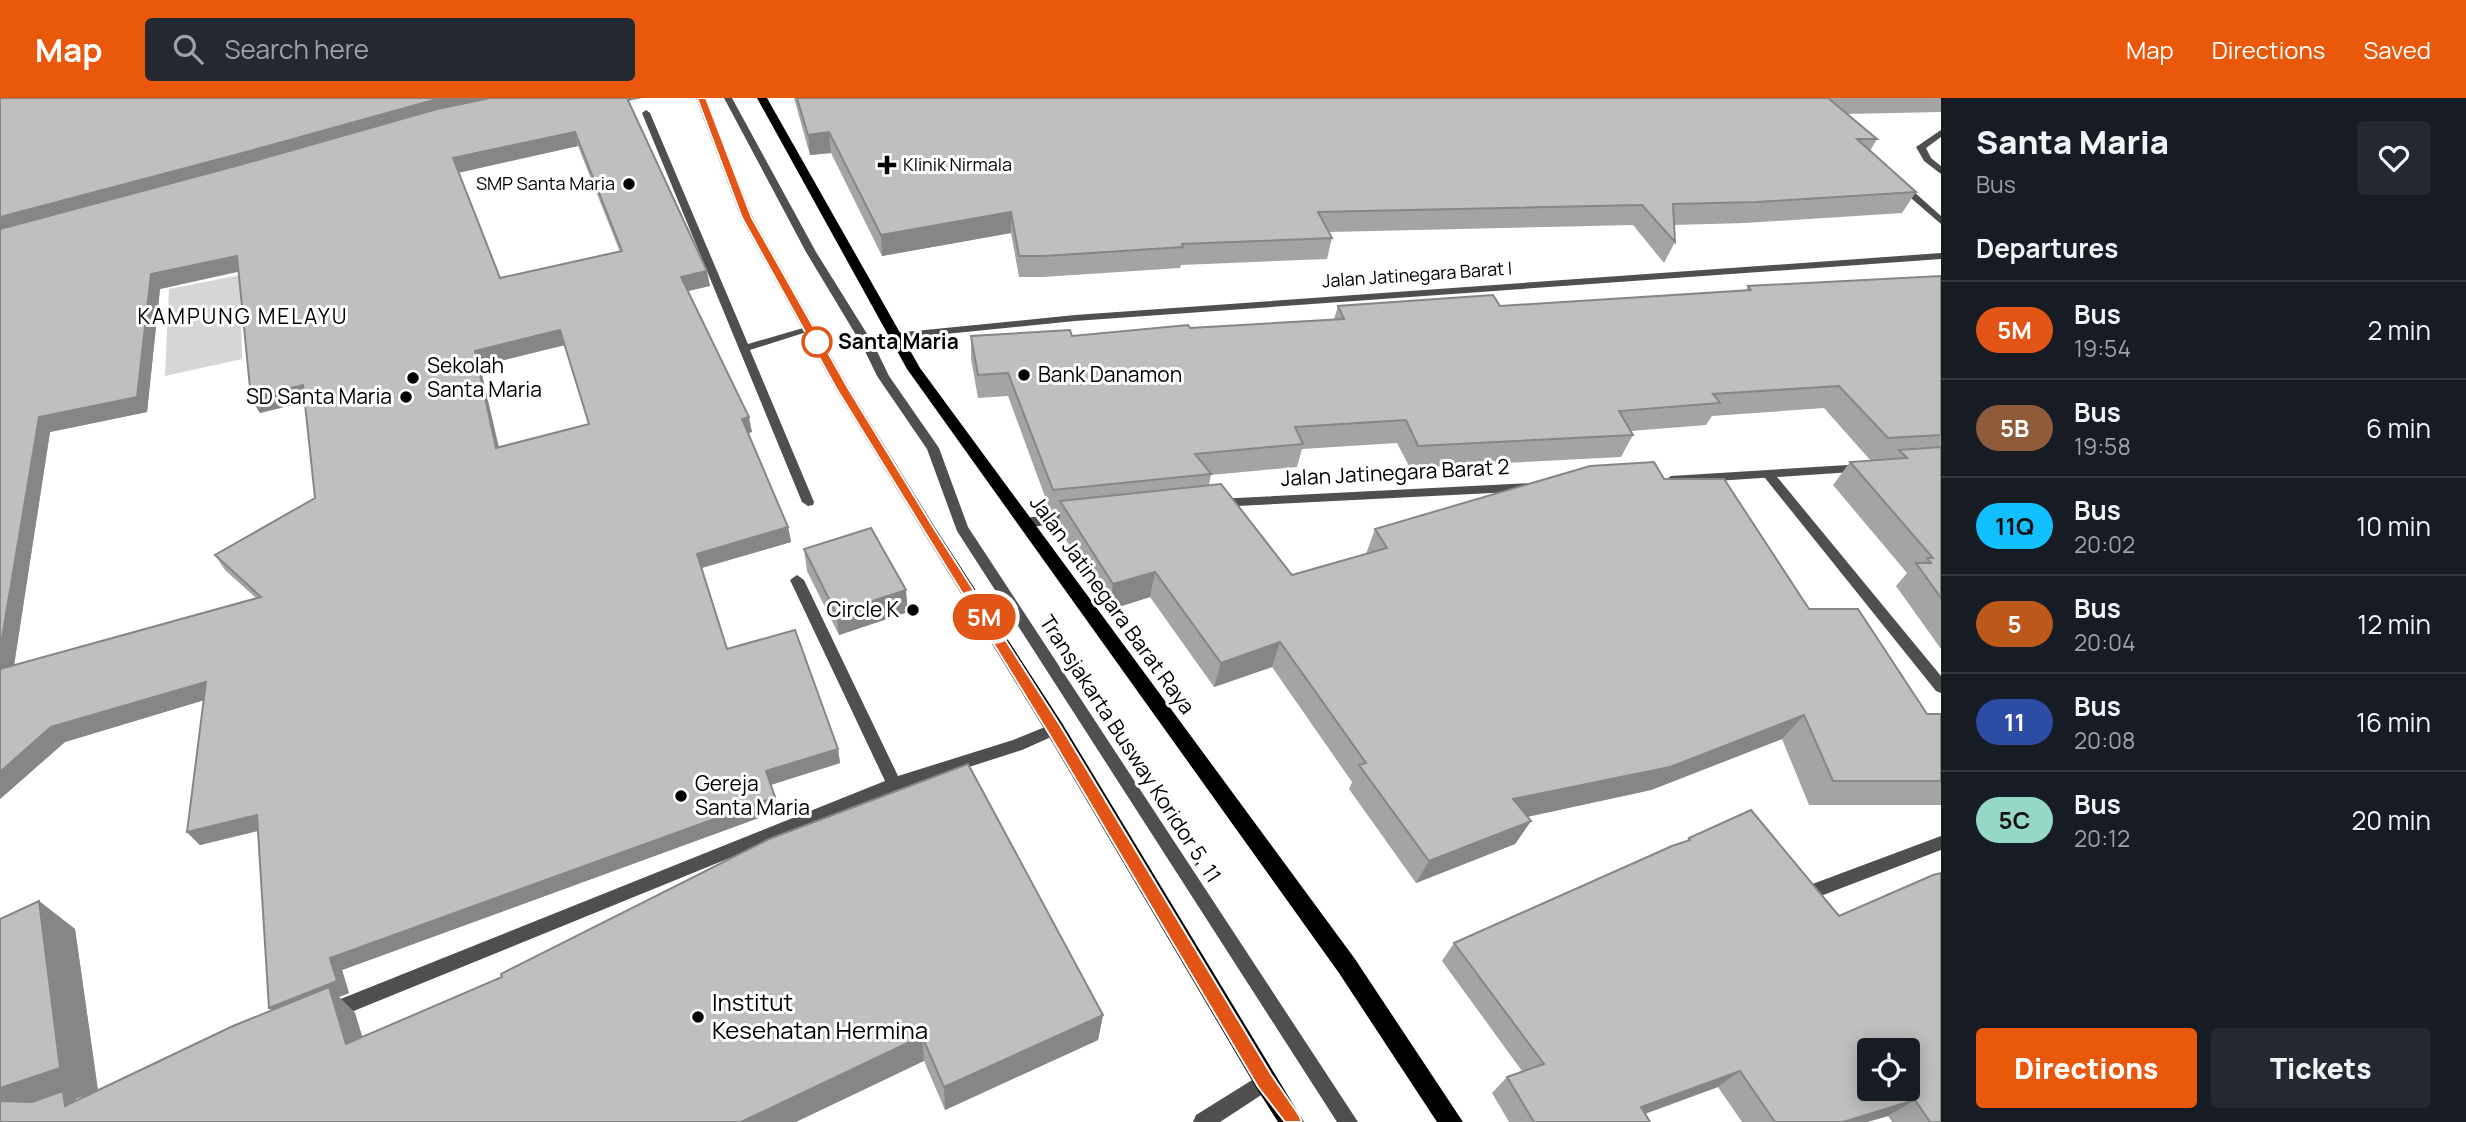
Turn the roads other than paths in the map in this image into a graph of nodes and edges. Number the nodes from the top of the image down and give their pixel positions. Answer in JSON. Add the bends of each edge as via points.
{"nodes":[{"id":1,"x":701,"y":98,"type":"edge"},
{"id":2,"x":728,"y":98,"type":"edge"},
{"id":3,"x":762,"y":98,"type":"edge"},
{"id":4,"x":646,"y":113,"type":"dead end"},
{"id":5,"x":1941,"y":133,"type":"edge"},
{"id":6,"x":1941,"y":171,"type":"edge"},
{"id":7,"x":1891,"y":175,"type":"edge"},
{"id":8,"x":1941,"y":221,"type":"edge"},
{"id":9,"x":1941,"y":256,"type":"edge"},
{"id":10,"x":810,"y":328,"type":"junction"},
{"id":11,"x":895,"y":336,"type":"junction"},
{"id":12,"x":745,"y":348,"type":"junction"},
{"id":13,"x":1875,"y":467,"type":"edge"},
{"id":14,"x":1769,"y":475,"type":"junction"},
{"id":15,"x":1660,"y":481,"type":"edge"},
{"id":16,"x":1551,"y":486,"type":"edge"},
{"id":17,"x":808,"y":502,"type":"dead end"},
{"id":18,"x":1203,"y":504,"type":"edge"},
{"id":19,"x":1091,"y":516,"type":"edge"},
{"id":20,"x":1024,"y":523,"type":"junction"},
{"id":21,"x":797,"y":580,"type":"dead end"},
{"id":22,"x":1941,"y":687,"type":"edge"},
{"id":23,"x":1055,"y":729,"type":"junction"},
{"id":24,"x":894,"y":784,"type":"junction"},
{"id":25,"x":1941,"y":843,"type":"edge"},
{"id":26,"x":1805,"y":894,"type":"edge"},
{"id":27,"x":314,"y":1018,"type":"edge"},
{"id":28,"x":1265,"y":1081,"type":"junction"},
{"id":29,"x":1203,"y":1122,"type":"edge"},
{"id":30,"x":1292,"y":1122,"type":"edge"},
{"id":31,"x":1348,"y":1122,"type":"edge"},
{"id":32,"x":1451,"y":1122,"type":"edge"}],
"edges":[{"from":1,"to":10,"type":"main road","via":[[747,218]]},
{"from":2,"to":31,"type":"street","name":"Transjakarta Busway Koridor 5, 11","via":[[883,376],[933,448],[962,528]]},
{"from":3,"to":11,"type":"main road","name":"Jalan Jatinegara Barat Raya"},
{"from":4,"to":12,"type":"street"},
{"from":5,"to":6,"type":"street","via":[[1922,147],[1927,159]]},
{"from":7,"to":8,"type":"street"},
{"from":9,"to":11,"type":"street","name":"Jalan Jatinegara Barat I","via":[[1075,318]]},
{"from":10,"to":12,"type":"street"},
{"from":10,"to":23,"type":"main road","via":[[930,533]]},
{"from":11,"to":20,"type":"main road","name":"Jalan Jatinegara Barat Raya"},
{"from":12,"to":17,"type":"street"},
{"from":13,"to":14,"type":"street"},
{"from":14,"to":15,"type":"street"},
{"from":14,"to":22,"type":"street"},
{"from":16,"to":18,"type":"street","name":"Jalan Jatinegara Barat 2"},
{"from":19,"to":20,"type":"street"},
{"from":20,"to":32,"type":"main road","name":"Jalan Jatinegara Barat Raya","via":[[1347,966]]},
{"from":21,"to":24,"type":"street"},
{"from":23,"to":24,"type":"street"},
{"from":23,"to":28,"type":"main road"},
{"from":24,"to":27,"type":"street"},
{"from":25,"to":26,"type":"street"},
{"from":28,"to":29,"type":"street"},
{"from":28,"to":30,"type":"main road"}]}
